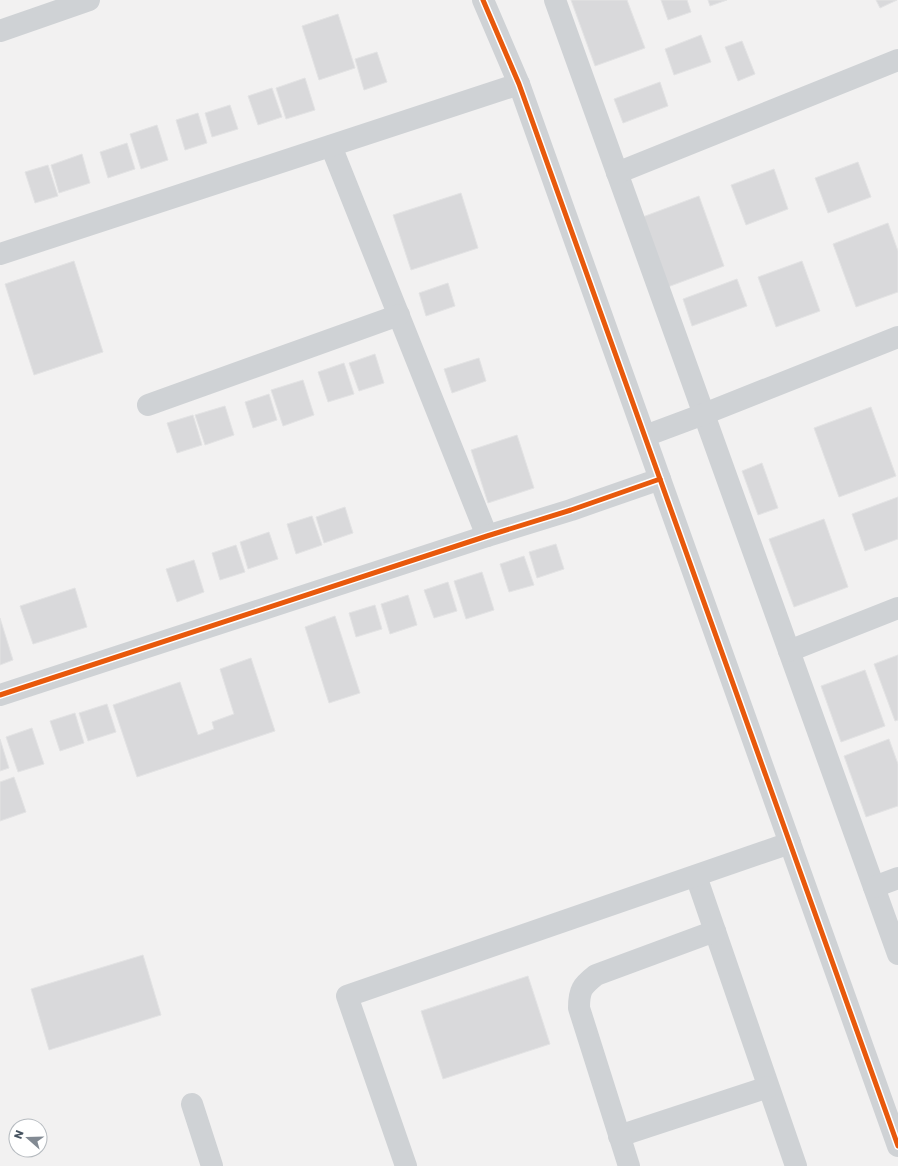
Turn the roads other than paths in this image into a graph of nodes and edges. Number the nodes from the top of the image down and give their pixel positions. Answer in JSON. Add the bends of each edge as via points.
{"nodes":[{"id":1,"x":89,"y":0,"type":"edge"},
{"id":2,"x":483,"y":0,"type":"edge"},
{"id":3,"x":555,"y":0,"type":"edge"},
{"id":4,"x":0,"y":31,"type":"edge"},
{"id":5,"x":898,"y":60,"type":"edge"},
{"id":6,"x":519,"y":84,"type":"junction"},
{"id":7,"x":331,"y":146,"type":"junction"},
{"id":8,"x":617,"y":173,"type":"junction"},
{"id":9,"x":0,"y":254,"type":"edge"},
{"id":10,"x":399,"y":315,"type":"junction"},
{"id":11,"x":898,"y":337,"type":"edge"},
{"id":12,"x":148,"y":405,"type":"dead end"},
{"id":13,"x":704,"y":414,"type":"junction"},
{"id":14,"x":645,"y":436,"type":"junction"},
{"id":15,"x":660,"y":479,"type":"junction"},
{"id":16,"x":487,"y":536,"type":"junction"},
{"id":17,"x":898,"y":608,"type":"edge"},
{"id":18,"x":789,"y":651,"type":"junction"},
{"id":19,"x":0,"y":695,"type":"edge"},
{"id":20,"x":790,"y":843,"type":"junction"},
{"id":21,"x":696,"y":876,"type":"junction"},
{"id":22,"x":898,"y":878,"type":"edge"},
{"id":23,"x":874,"y":887,"type":"junction"},
{"id":24,"x":715,"y":931,"type":"junction"},
{"id":25,"x":898,"y":954,"type":"edge"},
{"id":26,"x":768,"y":1087,"type":"junction"},
{"id":27,"x":192,"y":1104,"type":"dead end"},
{"id":28,"x":619,"y":1136,"type":"junction"},
{"id":29,"x":898,"y":1146,"type":"edge"},
{"id":30,"x":212,"y":1166,"type":"edge"},
{"id":31,"x":406,"y":1166,"type":"edge"},
{"id":32,"x":629,"y":1166,"type":"edge"},
{"id":33,"x":796,"y":1166,"type":"edge"}],
"edges":[{"from":1,"to":4,"type":"street"},
{"from":2,"to":6,"type":"street"},
{"from":3,"to":8,"type":"street"},
{"from":5,"to":8,"type":"street"},
{"from":6,"to":7,"type":"street"},
{"from":6,"to":14,"type":"street"},
{"from":7,"to":9,"type":"street"},
{"from":7,"to":10,"type":"street"},
{"from":8,"to":13,"type":"street"},
{"from":10,"to":12,"type":"street"},
{"from":10,"to":16,"type":"street"},
{"from":11,"to":13,"type":"street"},
{"from":13,"to":14,"type":"street"},
{"from":13,"to":18,"type":"street"},
{"from":14,"to":15,"type":"street"},
{"from":15,"to":16,"type":"street"},
{"from":15,"to":20,"type":"street"},
{"from":16,"to":19,"type":"street"},
{"from":17,"to":18,"type":"street"},
{"from":18,"to":23,"type":"street"},
{"from":20,"to":21,"type":"street"},
{"from":20,"to":29,"type":"street"},
{"from":21,"to":24,"type":"street"},
{"from":21,"to":31,"type":"street","via":[[347,996]]},
{"from":22,"to":23,"type":"street"},
{"from":23,"to":25,"type":"street"},
{"from":24,"to":26,"type":"street"},
{"from":24,"to":28,"type":"street","via":[[596,975],[584,984],[579,995],[579,1008]]},
{"from":26,"to":28,"type":"street"},
{"from":26,"to":33,"type":"street"},
{"from":27,"to":30,"type":"street"},
{"from":28,"to":32,"type":"street"}]}
